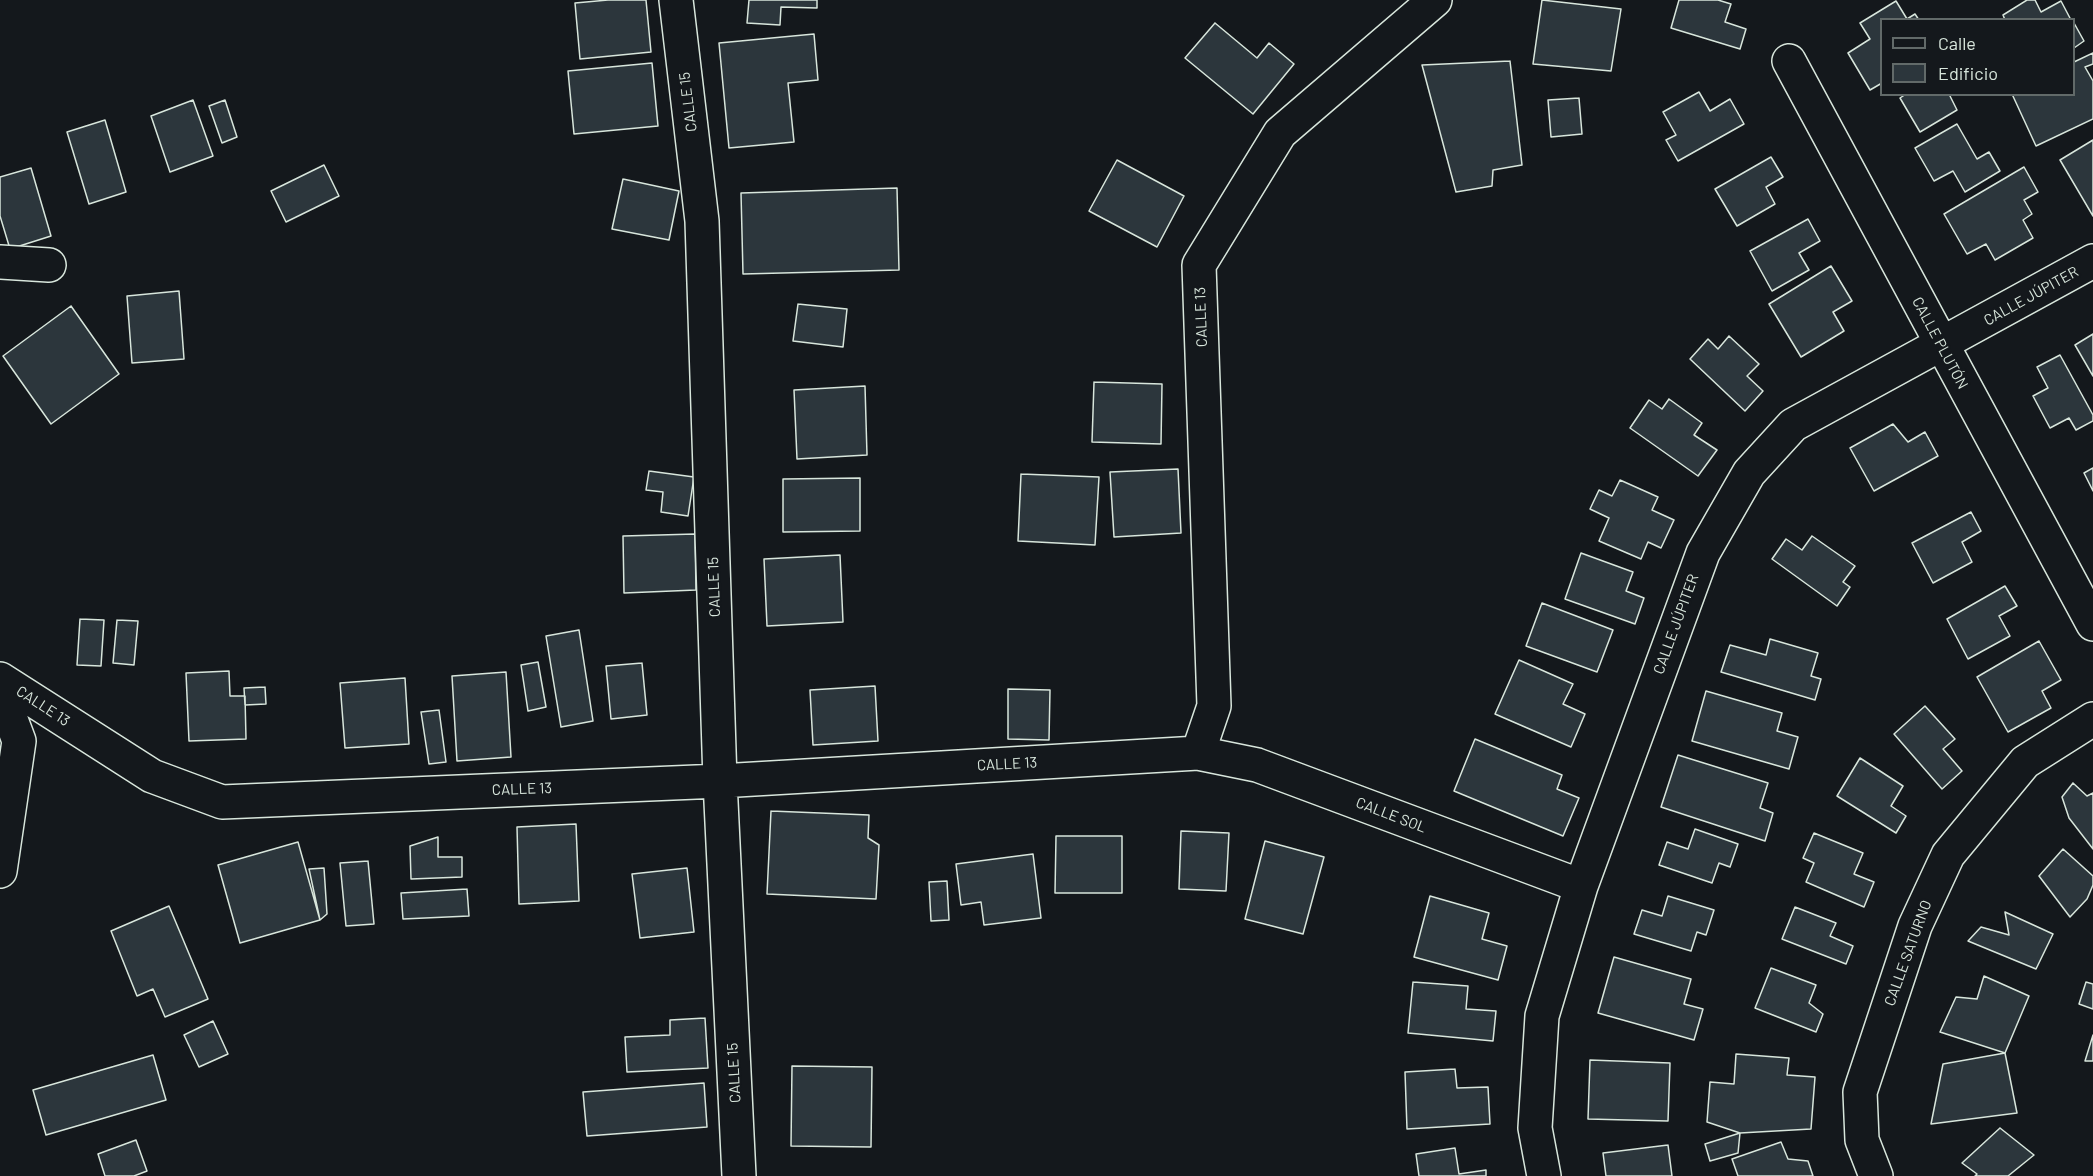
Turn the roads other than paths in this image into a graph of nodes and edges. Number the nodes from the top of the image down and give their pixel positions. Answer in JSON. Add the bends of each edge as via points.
{"nodes":[{"id":1,"x":676,"y":0,"type":"edge"},
{"id":2,"x":1435,"y":0,"type":"edge"},
{"id":3,"x":1789,"y":61,"type":"dead end"},
{"id":4,"x":2093,"y":261,"type":"edge"},
{"id":5,"x":0,"y":262,"type":"edge"},
{"id":6,"x":49,"y":265,"type":"dead end"},
{"id":7,"x":1941,"y":345,"type":"junction"},
{"id":8,"x":2093,"y":624,"type":"edge"},
{"id":9,"x":0,"y":679,"type":"edge"},
{"id":10,"x":0,"y":690,"type":"edge"},
{"id":11,"x":2093,"y":719,"type":"edge"},
{"id":12,"x":1198,"y":753,"type":"junction"},
{"id":13,"x":720,"y":781,"type":"junction"},
{"id":14,"x":0,"y":871,"type":"edge"},
{"id":15,"x":1581,"y":886,"type":"junction"},
{"id":16,"x":739,"y":1176,"type":"edge"},
{"id":17,"x":1544,"y":1176,"type":"edge"},
{"id":18,"x":1876,"y":1176,"type":"edge"}],
"edges":[{"from":1,"to":13,"type":"street","name":"CALLE 15","via":[[702,221]]},
{"from":2,"to":12,"type":"street","name":"CALLE 13","via":[[1280,134],[1199,265],[1214,706]]},
{"from":3,"to":7,"type":"street","name":"CALLE PLUTÓN"},
{"from":4,"to":7,"type":"street","name":"CALLE JÚPITER"},
{"from":5,"to":6,"type":"street"},
{"from":7,"to":8,"type":"street","name":"CALLE PLUTÓN"},
{"from":7,"to":15,"type":"street","name":"CALLE JÚPITER","via":[[1793,425],[1749,473],[1702,553]]},
{"from":9,"to":13,"type":"street","name":"CALLE 13","via":[[152,776],[222,802]]},
{"from":10,"to":14,"type":"street","via":[[19,741]]},
{"from":11,"to":18,"type":"street","name":"CALLE SATURNO","via":[[2025,762],[1948,855],[1915,926],[1860,1092],[1862,1140]]},
{"from":12,"to":13,"type":"street","name":"CALLE 13"},
{"from":12,"to":15,"type":"street","name":"CALLE SOL","via":[[1257,765]]},
{"from":13,"to":16,"type":"street","name":"CALLE 15"},
{"from":15,"to":17,"type":"street","name":"CALLE JÚPITER","via":[[1542,1016],[1535,1128]]}]}
